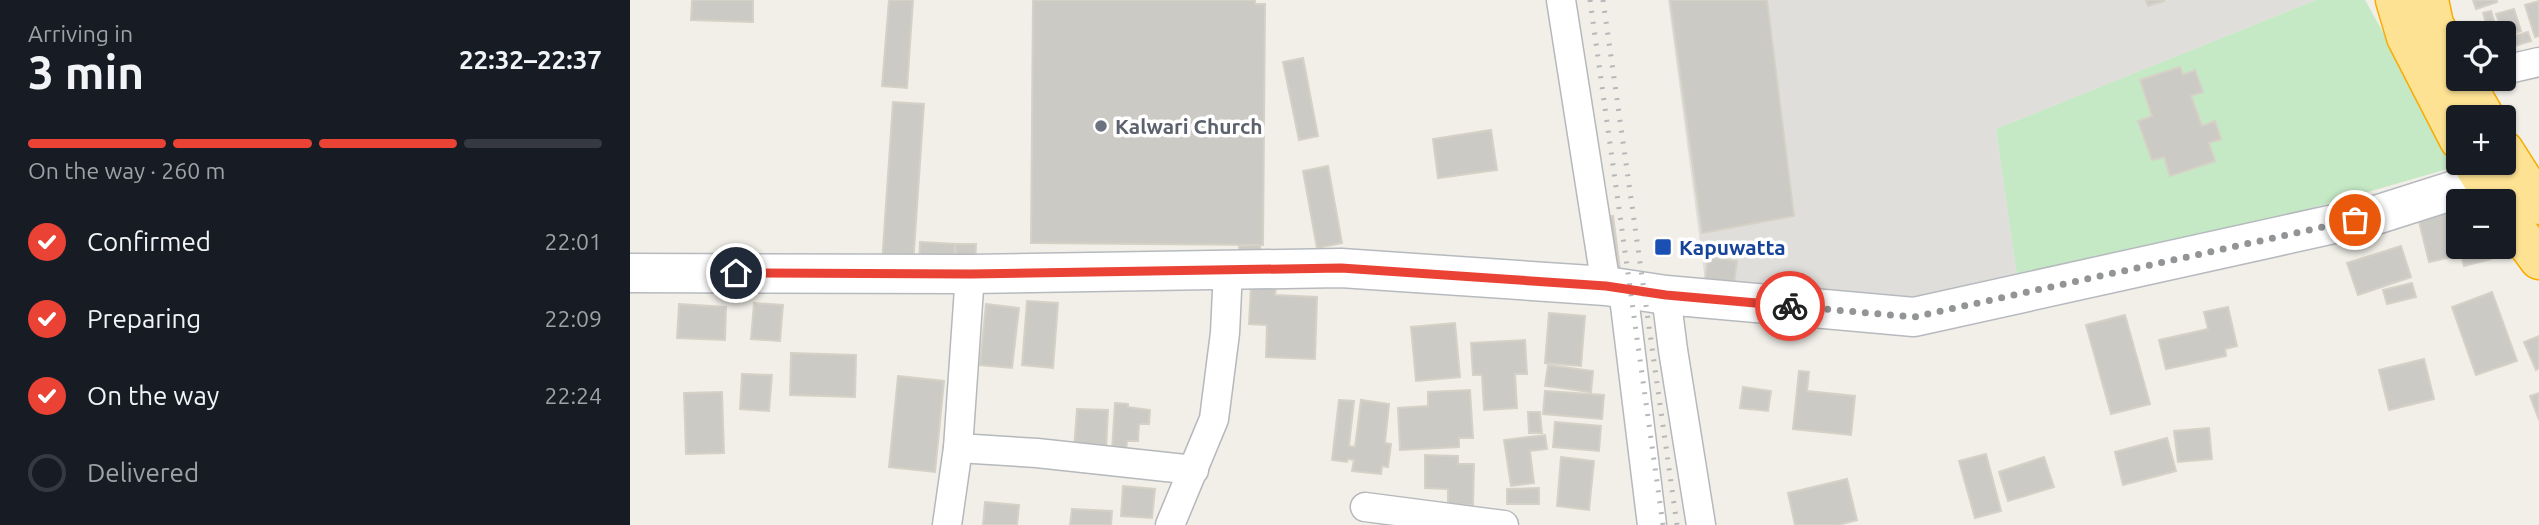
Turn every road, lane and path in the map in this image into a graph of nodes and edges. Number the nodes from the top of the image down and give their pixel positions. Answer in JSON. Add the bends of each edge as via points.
{"nodes":[{"id":1,"x":1560,"y":0,"type":"edge"},
{"id":2,"x":2395,"y":0,"type":"edge"},
{"id":3,"x":2429,"y":0,"type":"edge"},
{"id":4,"x":2446,"y":45,"type":"edge"},
{"id":5,"x":2539,"y":62,"type":"edge"},
{"id":6,"x":2516,"y":67,"type":"edge"},
{"id":7,"x":2446,"y":115,"type":"edge"},
{"id":8,"x":2488,"y":175,"type":"edge"},
{"id":9,"x":2497,"y":175,"type":"edge"},
{"id":10,"x":2539,"y":205,"type":"edge"},
{"id":11,"x":2516,"y":229,"type":"edge"},
{"id":12,"x":2539,"y":260,"type":"edge"},
{"id":13,"x":1228,"y":270,"type":"junction"},
{"id":14,"x":630,"y":273,"type":"edge"},
{"id":15,"x":971,"y":274,"type":"junction"},
{"id":16,"x":1614,"y":287,"type":"junction"},
{"id":17,"x":1666,"y":295,"type":"junction"},
{"id":18,"x":958,"y":448,"type":"junction"},
{"id":19,"x":1194,"y":470,"type":"junction"},
{"id":20,"x":1366,"y":507,"type":"dead end"},
{"id":21,"x":947,"y":525,"type":"edge"},
{"id":22,"x":1170,"y":525,"type":"edge"},
{"id":23,"x":1504,"y":525,"type":"edge"},
{"id":24,"x":1652,"y":525,"type":"edge"},
{"id":25,"x":1701,"y":525,"type":"edge"}],
"edges":[{"from":1,"to":16,"type":"street"},
{"from":2,"to":7,"type":"highway","via":[[2406,37]]},
{"from":3,"to":4,"type":"highway","via":[[2434,24]]},
{"from":5,"to":6,"type":"street"},
{"from":8,"to":17,"type":"street","via":[[2379,214],[1914,317]]},
{"from":9,"to":10,"type":"highway"},
{"from":11,"to":12,"type":"highway"},
{"from":13,"to":15,"type":"street"},
{"from":13,"to":16,"type":"street","via":[[1341,268]]},
{"from":13,"to":19,"type":"street","via":[[1214,419]]},
{"from":14,"to":15,"type":"street"},
{"from":15,"to":18,"type":"street"},
{"from":16,"to":17,"type":"street"},
{"from":16,"to":24,"type":"street"},
{"from":17,"to":25,"type":"street"},
{"from":18,"to":19,"type":"street"},
{"from":18,"to":21,"type":"street"},
{"from":19,"to":22,"type":"street"},
{"from":20,"to":23,"type":"street"}]}
